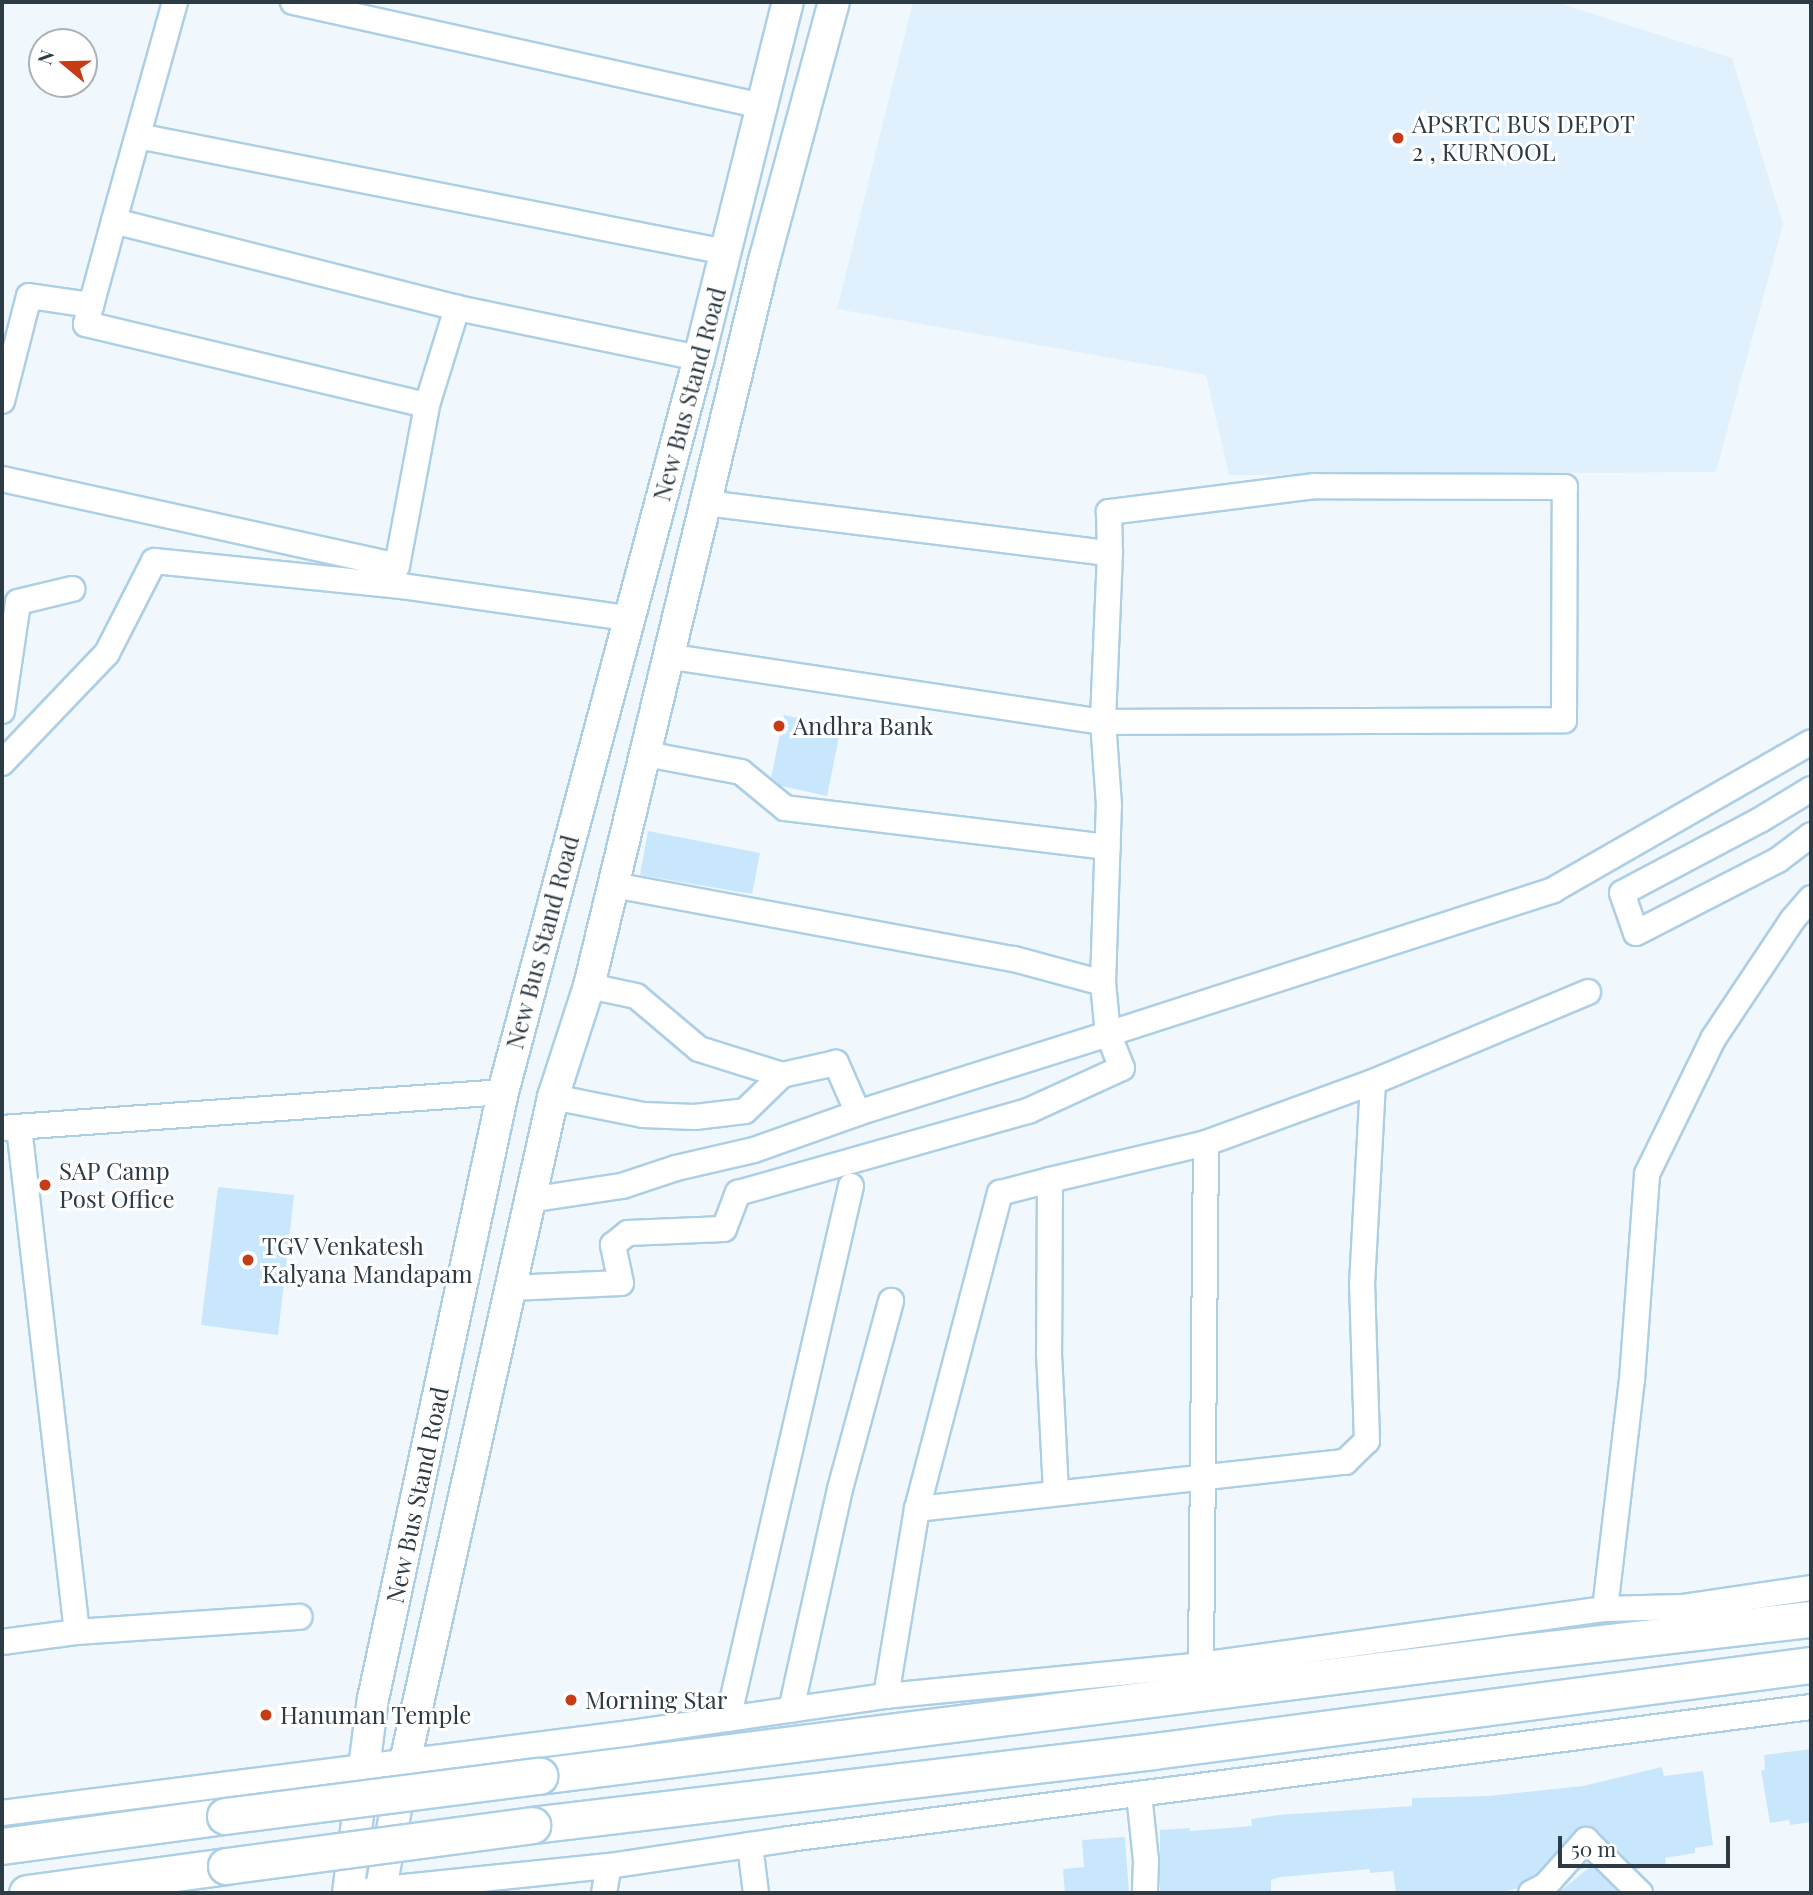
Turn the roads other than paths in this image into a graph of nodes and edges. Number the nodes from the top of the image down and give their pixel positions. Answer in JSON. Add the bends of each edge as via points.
{"nodes":[{"id":1,"x":175,"y":2,"type":"edge"},
{"id":2,"x":293,"y":2,"type":"edge"},
{"id":3,"x":788,"y":2,"type":"edge"},
{"id":4,"x":834,"y":2,"type":"edge"},
{"id":5,"x":763,"y":106,"type":"junction"},
{"id":6,"x":803,"y":116,"type":"junction"},
{"id":7,"x":138,"y":135,"type":"junction"},
{"id":8,"x":114,"y":221,"type":"junction"},
{"id":9,"x":726,"y":252,"type":"junction"},
{"id":10,"x":91,"y":305,"type":"junction"},
{"id":11,"x":457,"y":308,"type":"junction"},
{"id":12,"x":699,"y":358,"type":"junction"},
{"id":13,"x":2,"y":401,"type":"edge"},
{"id":14,"x":427,"y":405,"type":"junction"},
{"id":15,"x":2,"y":479,"type":"edge"},
{"id":16,"x":706,"y":503,"type":"junction"},
{"id":17,"x":1110,"y":552,"type":"junction"},
{"id":18,"x":72,"y":589,"type":"dead end"},
{"id":19,"x":628,"y":618,"type":"junction"},
{"id":20,"x":670,"y":656,"type":"junction"},
{"id":21,"x":2,"y":711,"type":"edge"},
{"id":22,"x":1103,"y":722,"type":"junction"},
{"id":23,"x":1811,"y":742,"type":"edge"},
{"id":24,"x":646,"y":754,"type":"junction"},
{"id":25,"x":2,"y":763,"type":"edge"},
{"id":26,"x":1811,"y":789,"type":"edge"},
{"id":27,"x":1811,"y":835,"type":"edge"},
{"id":28,"x":1108,"y":847,"type":"junction"},
{"id":29,"x":613,"y":885,"type":"junction"},
{"id":30,"x":1811,"y":898,"type":"edge"},
{"id":31,"x":1103,"y":983,"type":"junction"},
{"id":32,"x":589,"y":986,"type":"junction"},
{"id":33,"x":1588,"y":992,"type":"dead end"},
{"id":34,"x":1108,"y":1034,"type":"junction"},
{"id":35,"x":782,"y":1074,"type":"junction"},
{"id":36,"x":1373,"y":1082,"type":"junction"},
{"id":37,"x":503,"y":1091,"type":"junction"},
{"id":38,"x":553,"y":1097,"type":"junction"},
{"id":39,"x":858,"y":1113,"type":"junction"},
{"id":40,"x":11,"y":1128,"type":"edge"},
{"id":41,"x":1206,"y":1143,"type":"junction"},
{"id":42,"x":1050,"y":1180,"type":"junction"},
{"id":43,"x":851,"y":1186,"type":"dead end"},
{"id":44,"x":529,"y":1200,"type":"junction"},
{"id":45,"x":511,"y":1288,"type":"junction"},
{"id":46,"x":891,"y":1301,"type":"dead end"},
{"id":47,"x":1204,"y":1479,"type":"junction"},
{"id":48,"x":1056,"y":1493,"type":"junction"},
{"id":49,"x":917,"y":1508,"type":"junction"},
{"id":50,"x":1811,"y":1588,"type":"edge"},
{"id":51,"x":1605,"y":1609,"type":"junction"},
{"id":52,"x":299,"y":1617,"type":"dead end"},
{"id":53,"x":1811,"y":1619,"type":"edge"},
{"id":54,"x":77,"y":1632,"type":"junction"},
{"id":55,"x":2,"y":1642,"type":"edge"},
{"id":56,"x":1201,"y":1665,"type":"junction"},
{"id":57,"x":1811,"y":1665,"type":"edge"},
{"id":58,"x":886,"y":1696,"type":"junction"},
{"id":59,"x":1811,"y":1707,"type":"edge"},
{"id":60,"x":791,"y":1710,"type":"junction"},
{"id":61,"x":728,"y":1719,"type":"junction"},
{"id":62,"x":405,"y":1762,"type":"junction"},
{"id":63,"x":364,"y":1767,"type":"junction"},
{"id":64,"x":1139,"y":1794,"type":"junction"},
{"id":65,"x":2,"y":1813,"type":"edge"},
{"id":66,"x":750,"y":1845,"type":"junction"},
{"id":67,"x":2,"y":1846,"type":"edge"},
{"id":68,"x":609,"y":1866,"type":"junction"},
{"id":69,"x":381,"y":1890,"type":"edge"},
{"id":70,"x":27,"y":1893,"type":"edge"},
{"id":71,"x":348,"y":1893,"type":"edge"},
{"id":72,"x":604,"y":1893,"type":"edge"},
{"id":73,"x":756,"y":1893,"type":"edge"},
{"id":74,"x":1145,"y":1893,"type":"edge"},
{"id":75,"x":1531,"y":1893,"type":"edge"},
{"id":76,"x":1640,"y":1893,"type":"edge"}],
"edges":[{"from":1,"to":7,"type":"street"},
{"from":2,"to":5,"type":"street"},
{"from":3,"to":5,"type":"main road","name":"New Bus Stand Road"},
{"from":4,"to":6,"type":"main road","name":"New Bus Stand Road"},
{"from":5,"to":6,"type":"main road"},
{"from":5,"to":9,"type":"main road","name":"New Bus Stand Road"},
{"from":6,"to":16,"type":"main road","name":"New Bus Stand Road"},
{"from":7,"to":8,"type":"street"},
{"from":7,"to":9,"type":"street"},
{"from":8,"to":10,"type":"street"},
{"from":8,"to":11,"type":"street"},
{"from":9,"to":12,"type":"main road","name":"New Bus Stand Road"},
{"from":10,"to":13,"type":"street","via":[[29,296]]},
{"from":10,"to":14,"type":"street","via":[[86,324]]},
{"from":11,"to":12,"type":"street"},
{"from":11,"to":14,"type":"street"},
{"from":12,"to":19,"type":"main road","name":"New Bus Stand Road"},
{"from":14,"to":15,"type":"street","via":[[397,566]]},
{"from":16,"to":17,"type":"street"},
{"from":16,"to":20,"type":"main road","name":"New Bus Stand Road"},
{"from":17,"to":22,"type":"street"},
{"from":17,"to":22,"type":"street","via":[[1109,512],[1315,485],[1565,487],[1564,720]]},
{"from":18,"to":21,"type":"street","via":[[18,602]]},
{"from":19,"to":25,"type":"street","via":[[402,586],[154,561],[107,653]]},
{"from":19,"to":37,"type":"main road","name":"New Bus Stand Road"},
{"from":20,"to":22,"type":"street"},
{"from":20,"to":24,"type":"main road","name":"New Bus Stand Road"},
{"from":22,"to":28,"type":"street"},
{"from":23,"to":34,"type":"street","via":[[1553,890]]},
{"from":24,"to":28,"type":"street","via":[[741,772],[785,808]]},
{"from":24,"to":29,"type":"main road","name":"New Bus Stand Road"},
{"from":26,"to":27,"type":"street","via":[[1622,893],[1636,933],[1778,860]]},
{"from":28,"to":31,"type":"street"},
{"from":29,"to":31,"type":"street","via":[[1014,959]]},
{"from":29,"to":32,"type":"main road","name":"New Bus Stand Road"},
{"from":30,"to":51,"type":"street","via":[[1713,1039],[1647,1174],[1633,1380]]},
{"from":31,"to":34,"type":"street"},
{"from":32,"to":35,"type":"street","via":[[636,996],[699,1049]]},
{"from":32,"to":38,"type":"main road","name":"New Bus Stand Road"},
{"from":33,"to":36,"type":"street"},
{"from":34,"to":39,"type":"street"},
{"from":34,"to":45,"type":"street","via":[[1122,1068],[1028,1111],[738,1193],[724,1229],[628,1233],[613,1245],[621,1283]]},
{"from":35,"to":38,"type":"street","via":[[745,1111],[695,1117],[643,1115]]},
{"from":35,"to":39,"type":"street","via":[[836,1063]]},
{"from":36,"to":41,"type":"street"},
{"from":36,"to":47,"type":"street","via":[[1362,1285],[1367,1441],[1345,1462]]},
{"from":37,"to":40,"type":"street"},
{"from":37,"to":63,"type":"main road","name":"New Bus Stand Road","via":[[373,1699]]},
{"from":38,"to":44,"type":"main road","name":"New Bus Stand Road"},
{"from":39,"to":44,"type":"street","via":[[754,1150],[622,1186]]},
{"from":40,"to":54,"type":"street"},
{"from":41,"to":42,"type":"street"},
{"from":41,"to":47,"type":"street"},
{"from":42,"to":48,"type":"street","via":[[1049,1354]]},
{"from":42,"to":49,"type":"street","via":[[1000,1193]]},
{"from":43,"to":61,"type":"street"},
{"from":44,"to":45,"type":"main road","name":"New Bus Stand Road"},
{"from":45,"to":62,"type":"main road","name":"New Bus Stand Road"},
{"from":46,"to":60,"type":"street","via":[[840,1489]]},
{"from":47,"to":48,"type":"street"},
{"from":47,"to":56,"type":"street"},
{"from":48,"to":49,"type":"street"},
{"from":49,"to":58,"type":"street"},
{"from":50,"to":51,"type":"street","via":[[1682,1607]]},
{"from":51,"to":56,"type":"street"},
{"from":52,"to":54,"type":"street"},
{"from":53,"to":67,"type":"highway","bridge":true},
{"from":54,"to":55,"type":"street"},
{"from":56,"to":58,"type":"street"},
{"from":57,"to":70,"type":"highway","bridge":true},
{"from":58,"to":60,"type":"street"},
{"from":59,"to":64,"type":"street"},
{"from":60,"to":61,"type":"street"},
{"from":61,"to":62,"type":"street"},
{"from":62,"to":63,"type":"street"},
{"from":62,"to":69,"type":"main road","name":"New Bus Stand Road"},
{"from":63,"to":65,"type":"street"},
{"from":63,"to":71,"type":"main road","name":"New Bus Stand Road"},
{"from":64,"to":66,"type":"street"},
{"from":64,"to":74,"type":"street"},
{"from":66,"to":68,"type":"street"},
{"from":66,"to":73,"type":"street"},
{"from":68,"to":69,"type":"street"},
{"from":68,"to":72,"type":"street"},
{"from":69,"to":71,"type":"street"},
{"from":75,"to":76,"type":"street","via":[[1545,1886],[1587,1840]]}]}
